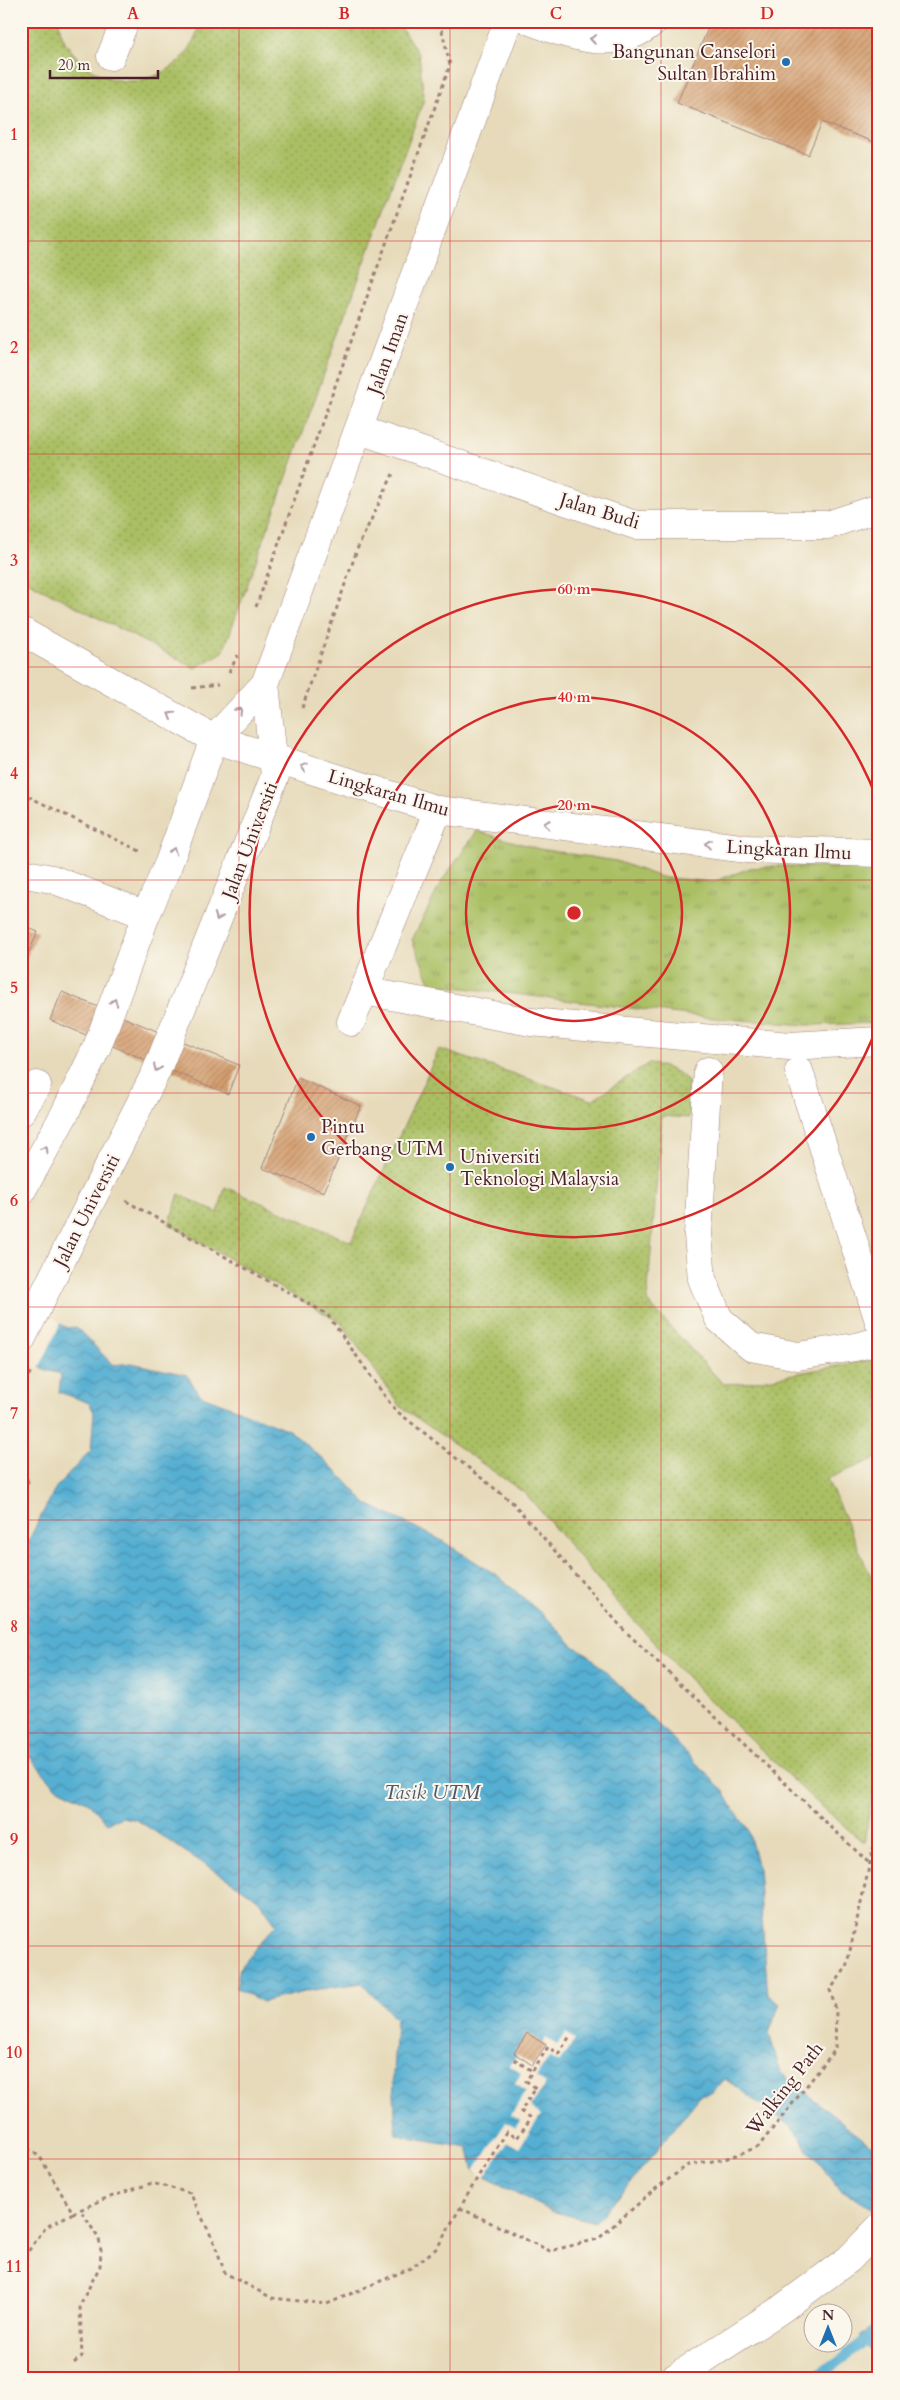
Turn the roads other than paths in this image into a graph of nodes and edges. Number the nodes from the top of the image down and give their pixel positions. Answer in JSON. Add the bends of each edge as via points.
{"nodes":[{"id":1,"x":126,"y":21,"type":"edge"},
{"id":2,"x":508,"y":21,"type":"edge"},
{"id":3,"x":530,"y":21,"type":"edge"},
{"id":4,"x":654,"y":21,"type":"edge"},
{"id":5,"x":111,"y":56,"type":"dead end"},
{"id":6,"x":360,"y":430,"type":"junction"},
{"id":7,"x":879,"y":508,"type":"edge"},
{"id":8,"x":21,"y":631,"type":"edge"},
{"id":9,"x":265,"y":684,"type":"junction"},
{"id":10,"x":214,"y":739,"type":"junction"},
{"id":11,"x":272,"y":757,"type":"junction"},
{"id":12,"x":438,"y":810,"type":"junction"},
{"id":13,"x":879,"y":853,"type":"edge"},
{"id":14,"x":21,"y":873,"type":"edge"},
{"id":15,"x":146,"y":915,"type":"junction"},
{"id":16,"x":364,"y":991,"type":"junction"},
{"id":17,"x":351,"y":1022,"type":"dead end"},
{"id":18,"x":879,"y":1041,"type":"edge"},
{"id":19,"x":799,"y":1070,"type":"dead end"},
{"id":20,"x":708,"y":1071,"type":"dead end"},
{"id":21,"x":37,"y":1086,"type":"dead end"},
{"id":22,"x":21,"y":1112,"type":"edge"},
{"id":23,"x":21,"y":1192,"type":"edge"},
{"id":24,"x":879,"y":1320,"type":"edge"},
{"id":25,"x":21,"y":1340,"type":"edge"},
{"id":26,"x":879,"y":1341,"type":"edge"},
{"id":27,"x":879,"y":2228,"type":"edge"},
{"id":28,"x":672,"y":2379,"type":"edge"}],
"edges":[{"from":1,"to":5,"type":"street"},
{"from":2,"to":6,"type":"street","name":"Jalan Iman"},
{"from":4,"to":3,"type":"street","one_way":true,"via":[[626,38],[598,41],[564,34]]},
{"from":6,"to":7,"type":"street","name":"Jalan Budi","via":[[634,525],[828,525]]},
{"from":6,"to":9,"type":"street","name":"Jalan Iman"},
{"from":10,"to":8,"type":"street","name":"Lingkaran Ilmu","one_way":true},
{"from":10,"to":9,"type":"street","one_way":true},
{"from":9,"to":11,"type":"street","name":"Jalan Universiti"},
{"from":10,"to":11,"type":"street","name":"Lingkaran Ilmu"},
{"from":15,"to":10,"type":"street","one_way":true,"via":[[168,865]]},
{"from":12,"to":11,"type":"street","name":"Lingkaran Ilmu","one_way":true},
{"from":11,"to":25,"type":"street","name":"Jalan Universiti","one_way":true,"via":[[275,776],[160,1062]]},
{"from":13,"to":12,"type":"street","name":"Lingkaran Ilmu","one_way":true,"via":[[748,849]]},
{"from":12,"to":16,"type":"street"},
{"from":14,"to":15,"type":"street","via":[[52,879]]},
{"from":23,"to":15,"type":"street","one_way":true,"via":[[97,1047]]},
{"from":16,"to":17,"type":"street"},
{"from":16,"to":18,"type":"street","via":[[531,1022],[789,1046]]},
{"from":19,"to":24,"type":"street"},
{"from":20,"to":26,"type":"street","via":[[698,1235],[702,1279],[719,1319],[751,1347],[798,1356]]},
{"from":21,"to":22,"type":"street"},
{"from":27,"to":28,"type":"street","via":[[849,2259],[780,2310]]}]}
